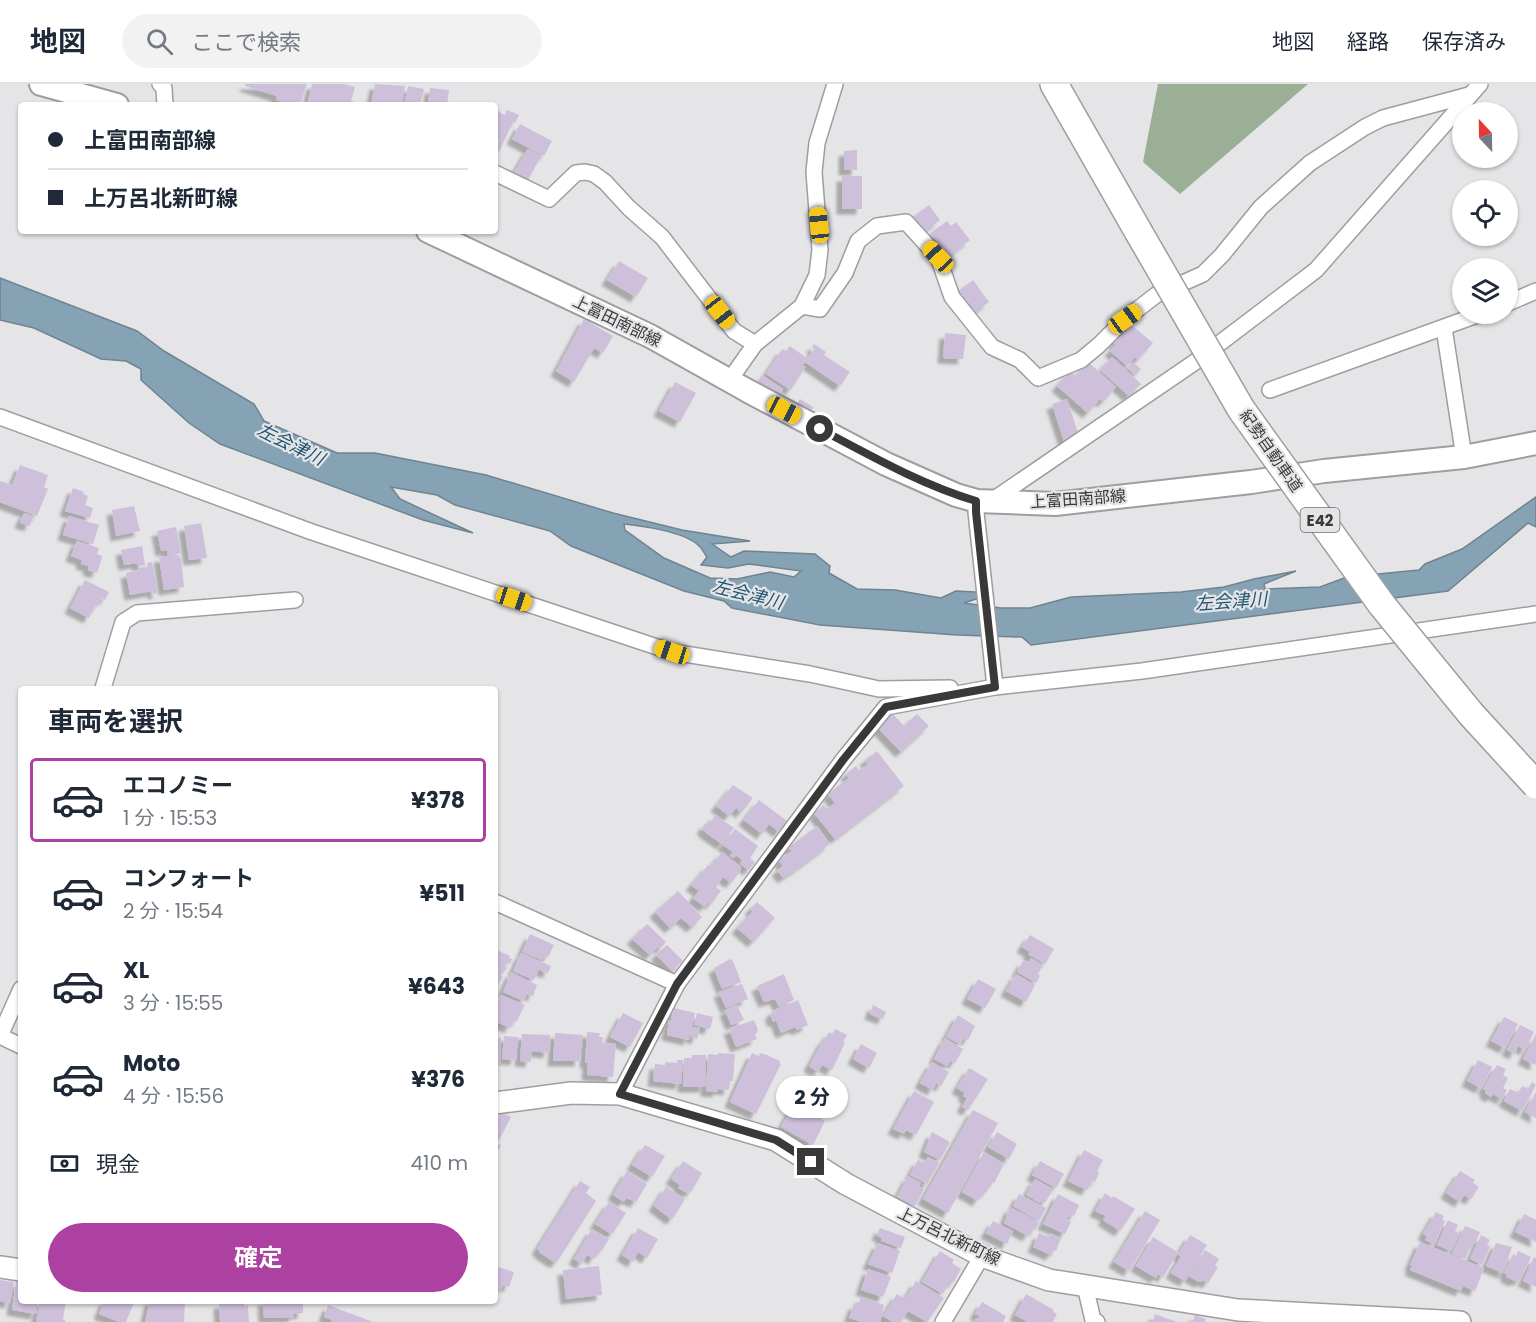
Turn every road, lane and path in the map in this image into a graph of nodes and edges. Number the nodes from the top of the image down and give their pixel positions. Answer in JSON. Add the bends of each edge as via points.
{"nodes":[{"id":1,"x":41,"y":84,"type":"edge"},
{"id":2,"x":160,"y":84,"type":"edge"},
{"id":3,"x":835,"y":84,"type":"edge"},
{"id":4,"x":1054,"y":84,"type":"edge"},
{"id":5,"x":1474,"y":90,"type":"edge"},
{"id":6,"x":106,"y":102,"type":"edge"},
{"id":7,"x":165,"y":102,"type":"edge"},
{"id":8,"x":498,"y":174,"type":"edge"},
{"id":9,"x":434,"y":234,"type":"edge"},
{"id":10,"x":1536,"y":291,"type":"edge"},
{"id":11,"x":1518,"y":299,"type":"edge"},
{"id":12,"x":802,"y":306,"type":"junction"},
{"id":13,"x":1454,"y":324,"type":"edge"},
{"id":14,"x":1444,"y":328,"type":"junction"},
{"id":15,"x":755,"y":344,"type":"junction"},
{"id":16,"x":729,"y":381,"type":"junction"},
{"id":17,"x":1270,"y":390,"type":"dead end"},
{"id":18,"x":0,"y":417,"type":"edge"},
{"id":19,"x":1536,"y":443,"type":"edge"},
{"id":20,"x":1464,"y":458,"type":"junction"},
{"id":21,"x":983,"y":502,"type":"junction"},
{"id":22,"x":295,"y":600,"type":"dead end"},
{"id":23,"x":1536,"y":614,"type":"edge"},
{"id":24,"x":104,"y":686,"type":"edge"},
{"id":25,"x":995,"y":687,"type":"junction"},
{"id":26,"x":1536,"y":785,"type":"edge"},
{"id":27,"x":498,"y":903,"type":"edge"},
{"id":28,"x":677,"y":984,"type":"junction"},
{"id":29,"x":18,"y":996,"type":"edge"},
{"id":30,"x":18,"y":1045,"type":"edge"},
{"id":31,"x":620,"y":1094,"type":"junction"},
{"id":32,"x":498,"y":1103,"type":"edge"},
{"id":33,"x":982,"y":1256,"type":"junction"},
{"id":34,"x":0,"y":1267,"type":"edge"},
{"id":35,"x":18,"y":1270,"type":"edge"},
{"id":36,"x":1086,"y":1286,"type":"junction"},
{"id":37,"x":943,"y":1322,"type":"edge"},
{"id":38,"x":1097,"y":1322,"type":"edge"},
{"id":39,"x":1460,"y":1322,"type":"edge"}],
"edges":[{"from":1,"to":6,"type":"main road"},
{"from":2,"to":7,"type":"street"},
{"from":3,"to":12,"type":"street","via":[[817,143],[814,172],[820,250],[817,275]]},
{"from":4,"to":26,"type":"highway","name":"紀勢自動車道","number":"E42","bridge":true,"via":[[1241,409],[1382,605]]},
{"from":5,"to":12,"type":"street","via":[[1383,118],[1356,133],[1311,163],[1261,207],[1203,274],[1156,295],[1081,360],[1038,378],[1020,360],[992,347],[952,297],[938,257],[906,222],[877,226],[858,241],[845,273],[820,309]]},
{"from":5,"to":21,"type":"street","via":[[1316,270],[1195,362]]},
{"from":8,"to":15,"type":"street","via":[[549,199],[576,173],[594,174],[662,237],[734,331]]},
{"from":9,"to":16,"type":"main road","name":"上富田南部線","via":[[650,336]]},
{"from":10,"to":11,"type":"street"},
{"from":12,"to":15,"type":"street"},
{"from":13,"to":14,"type":"street"},
{"from":14,"to":17,"type":"street"},
{"from":14,"to":20,"type":"street"},
{"from":15,"to":16,"type":"street"},
{"from":16,"to":21,"type":"main road","name":"上富田南部線","via":[[886,464],[956,495]]},
{"from":18,"to":25,"type":"street","via":[[312,532],[672,652],[879,689]]},
{"from":19,"to":20,"type":"main road","name":"上富田南部線"},
{"from":20,"to":21,"type":"main road","name":"上富田南部線","via":[[1055,504]]},
{"from":21,"to":25,"type":"street","via":[[978,526]]},
{"from":22,"to":24,"type":"street","via":[[137,613],[123,622]]},
{"from":23,"to":25,"type":"street","via":[[1142,671]]},
{"from":25,"to":28,"type":"street","via":[[886,707]]},
{"from":27,"to":28,"type":"street"},
{"from":28,"to":31,"type":"street"},
{"from":29,"to":30,"type":"street","via":[[0,1036]]},
{"from":31,"to":32,"type":"main road","name":"上万呂北新町線","via":[[571,1092]]},
{"from":31,"to":33,"type":"main road","name":"上万呂北新町線","via":[[776,1140],[846,1184]]},
{"from":33,"to":36,"type":"main road","name":"上万呂北新町線","via":[[1049,1280]]},
{"from":33,"to":37,"type":"street"},
{"from":34,"to":35,"type":"main road"},
{"from":36,"to":38,"type":"street","via":[[1093,1320]]},
{"from":36,"to":39,"type":"main road","name":"上万呂北新町線","via":[[1238,1310]]}]}
